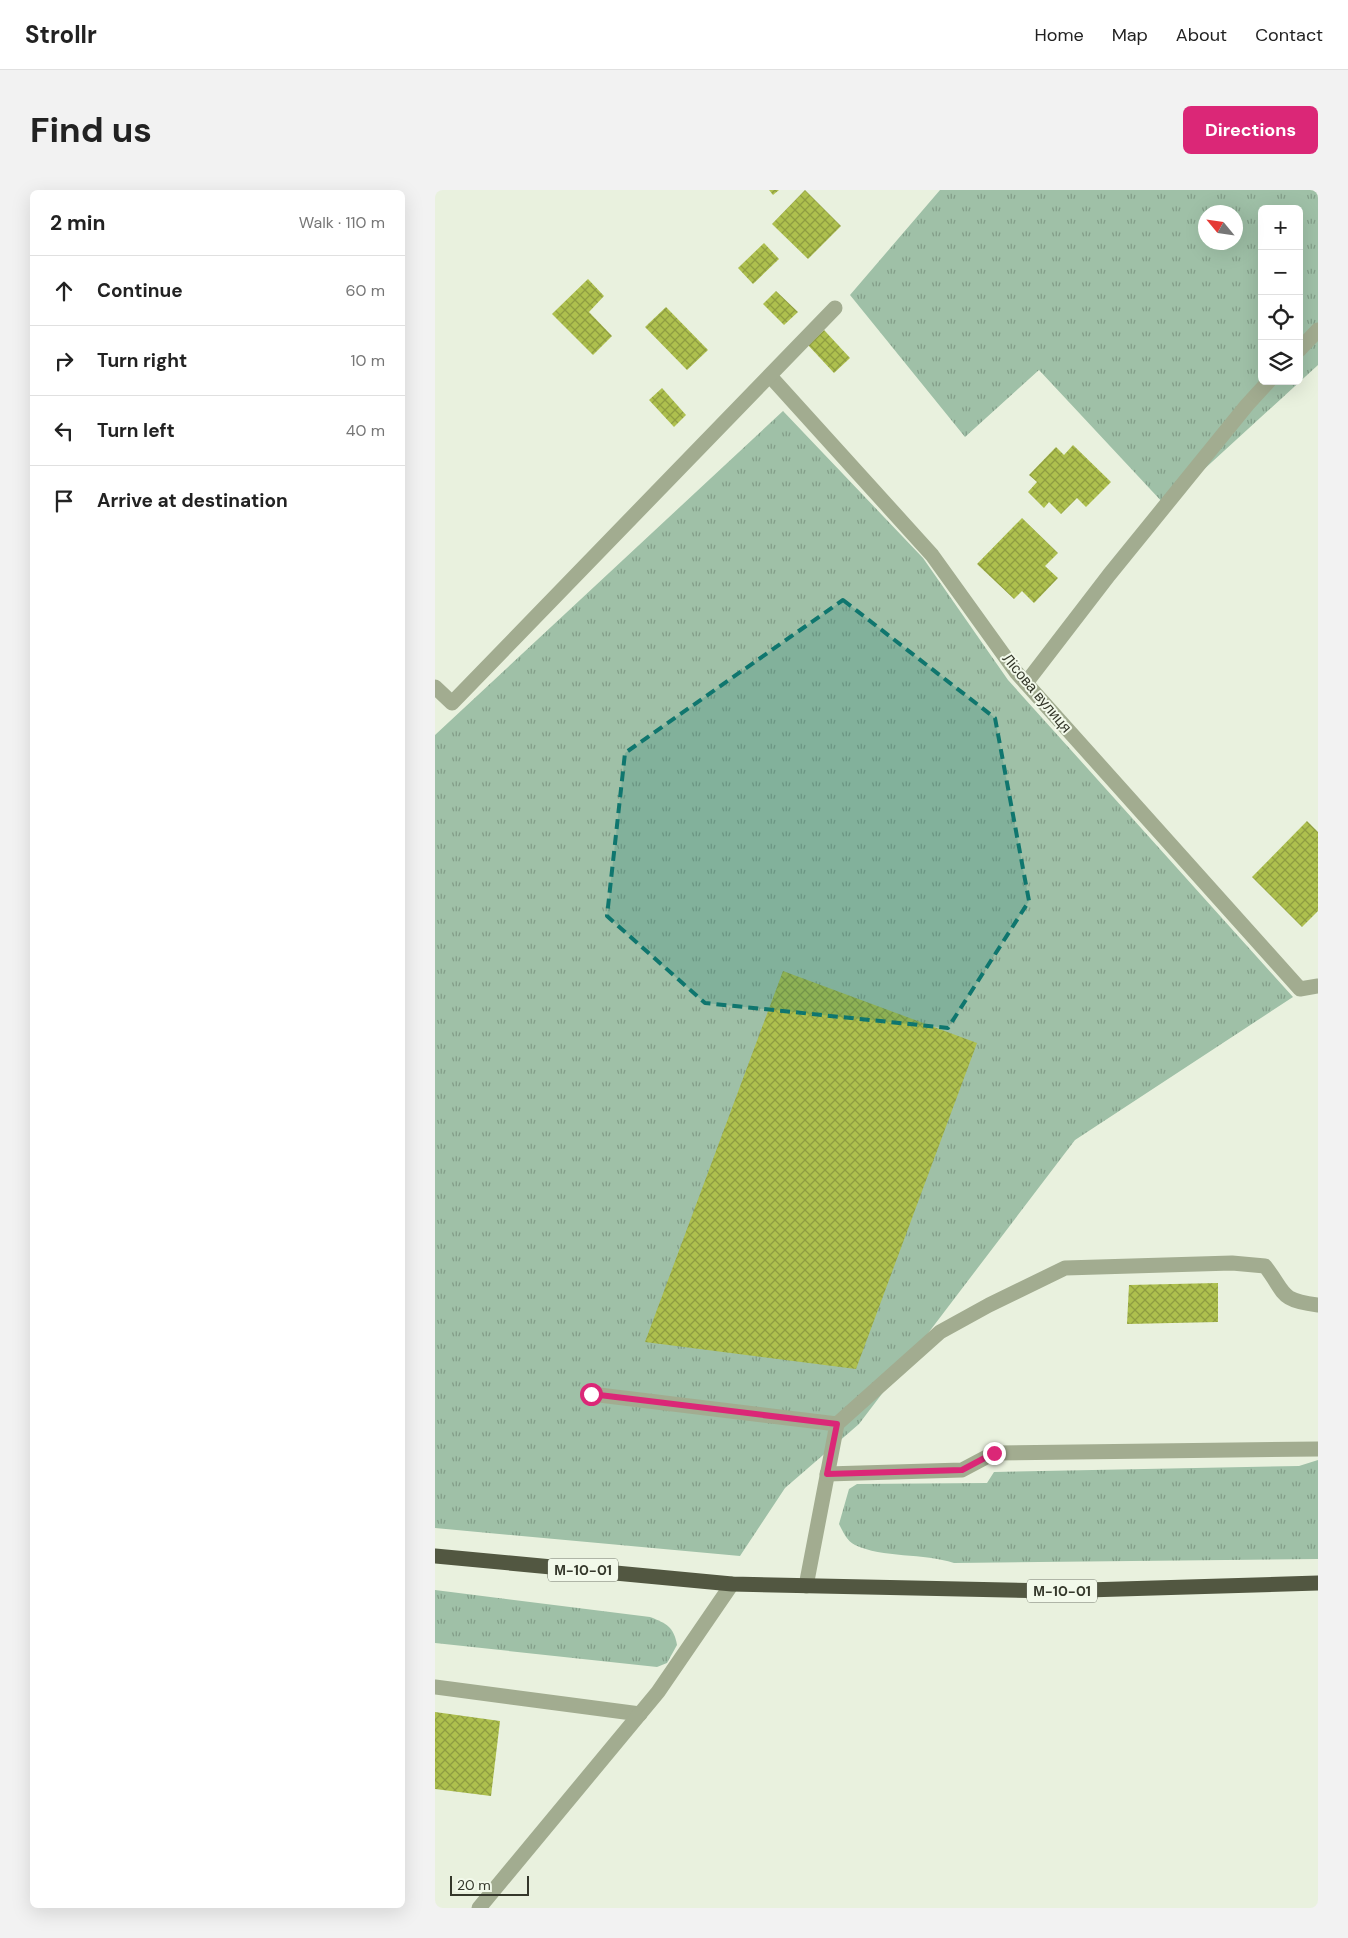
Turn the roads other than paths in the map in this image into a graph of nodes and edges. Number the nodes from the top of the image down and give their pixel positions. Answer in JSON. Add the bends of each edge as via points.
{"nodes":[{"id":1,"x":835,"y":308,"type":"dead end"},
{"id":2,"x":1318,"y":330,"type":"edge"},
{"id":3,"x":1303,"y":346,"type":"edge"},
{"id":4,"x":770,"y":376,"type":"junction"},
{"id":5,"x":1265,"y":385,"type":"edge"},
{"id":6,"x":1026,"y":683,"type":"junction"},
{"id":7,"x":435,"y":687,"type":"edge"},
{"id":8,"x":1318,"y":986,"type":"edge"},
{"id":9,"x":1318,"y":1305,"type":"edge"},
{"id":10,"x":591,"y":1394,"type":"dead end"},
{"id":11,"x":837,"y":1424,"type":"junction"},
{"id":12,"x":1318,"y":1448,"type":"edge"},
{"id":13,"x":827,"y":1474,"type":"junction"},
{"id":14,"x":435,"y":1556,"type":"edge"},
{"id":15,"x":1318,"y":1583,"type":"edge"},
{"id":16,"x":732,"y":1584,"type":"junction"},
{"id":17,"x":806,"y":1586,"type":"junction"},
{"id":18,"x":435,"y":1686,"type":"edge"},
{"id":19,"x":640,"y":1714,"type":"junction"},
{"id":20,"x":479,"y":1908,"type":"edge"}],
"edges":[{"from":1,"to":4,"type":"street"},
{"from":2,"to":3,"type":"street"},
{"from":4,"to":6,"type":"street","name":"Лісова вулиця","via":[[932,555]]},
{"from":4,"to":7,"type":"street","via":[[452,703]]},
{"from":5,"to":6,"type":"street","via":[[1109,575]]},
{"from":6,"to":8,"type":"street","name":"Лісова вулиця","via":[[1301,989]]},
{"from":9,"to":11,"type":"street","via":[[1297,1302],[1279,1290],[1265,1266],[1232,1263],[1065,1268],[940,1332]]},
{"from":10,"to":11,"type":"street"},
{"from":11,"to":13,"type":"street"},
{"from":12,"to":13,"type":"street","via":[[994,1453],[962,1470]]},
{"from":13,"to":17,"type":"street"},
{"from":14,"to":16,"type":"highway","number":"М-10-01"},
{"from":15,"to":17,"type":"highway","number":"М-10-01","via":[[1053,1591]]},
{"from":16,"to":17,"type":"highway","number":"М-10-01"},
{"from":16,"to":19,"type":"street"},
{"from":18,"to":19,"type":"street"},
{"from":19,"to":20,"type":"street"}]}
